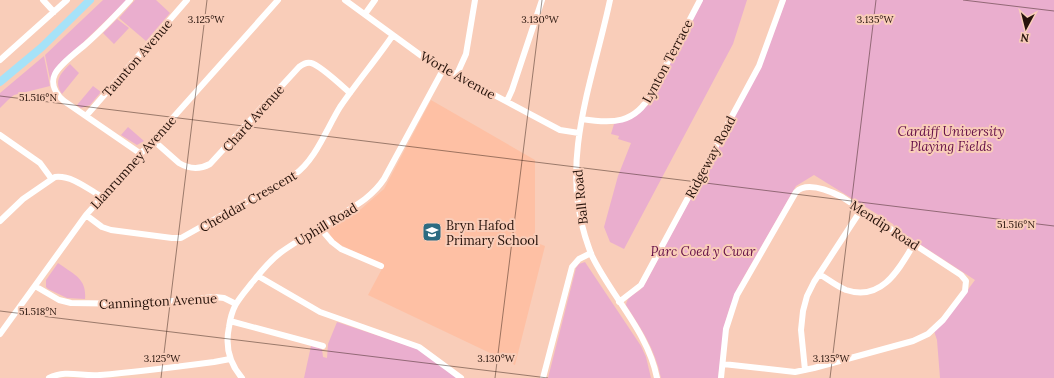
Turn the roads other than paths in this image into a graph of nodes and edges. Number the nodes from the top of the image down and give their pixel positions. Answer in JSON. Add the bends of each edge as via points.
{"nodes":[{"id":1,"x":42,"y":0,"type":"edge"},
{"id":2,"x":67,"y":0,"type":"edge"},
{"id":3,"x":90,"y":0,"type":"edge"},
{"id":4,"x":130,"y":0,"type":"edge"},
{"id":5,"x":187,"y":0,"type":"edge"},
{"id":6,"x":278,"y":0,"type":"edge"},
{"id":7,"x":345,"y":0,"type":"edge"},
{"id":8,"x":375,"y":0,"type":"edge"},
{"id":9,"x":475,"y":0,"type":"edge"},
{"id":10,"x":542,"y":0,"type":"edge"},
{"id":11,"x":610,"y":0,"type":"edge"},
{"id":12,"x":700,"y":0,"type":"edge"},
{"id":13,"x":783,"y":0,"type":"edge"},
{"id":14,"x":54,"y":12,"type":"junction"},
{"id":15,"x":364,"y":14,"type":"junction"},
{"id":16,"x":393,"y":35,"type":"junction"},
{"id":17,"x":1,"y":57,"type":"edge"},
{"id":18,"x":444,"y":68,"type":"junction"},
{"id":19,"x":457,"y":74,"type":"junction"},
{"id":20,"x":0,"y":82,"type":"edge"},
{"id":21,"x":350,"y":93,"type":"junction"},
{"id":22,"x":507,"y":101,"type":"junction"},
{"id":23,"x":86,"y":116,"type":"junction"},
{"id":24,"x":582,"y":119,"type":"junction"},
{"id":25,"x":579,"y":133,"type":"junction"},
{"id":26,"x":0,"y":135,"type":"edge"},
{"id":27,"x":154,"y":140,"type":"junction"},
{"id":28,"x":141,"y":154,"type":"junction"},
{"id":29,"x":51,"y":178,"type":"junction"},
{"id":30,"x":102,"y":197,"type":"junction"},
{"id":31,"x":861,"y":210,"type":"junction"},
{"id":32,"x":86,"y":215,"type":"junction"},
{"id":33,"x":0,"y":221,"type":"edge"},
{"id":34,"x":320,"y":228,"type":"junction"},
{"id":35,"x":914,"y":244,"type":"junction"},
{"id":36,"x":590,"y":253,"type":"junction"},
{"id":37,"x":381,"y":266,"type":"dead end"},
{"id":38,"x":819,"y":274,"type":"junction"},
{"id":39,"x":258,"y":276,"type":"junction"},
{"id":40,"x":35,"y":286,"type":"junction"},
{"id":41,"x":619,"y":302,"type":"junction"},
{"id":42,"x":236,"y":304,"type":"junction"},
{"id":43,"x":230,"y":321,"type":"junction"},
{"id":44,"x":0,"y":334,"type":"edge"},
{"id":45,"x":323,"y":346,"type":"dead end"},
{"id":46,"x":230,"y":359,"type":"junction"},
{"id":47,"x":723,"y":364,"type":"junction"},
{"id":48,"x":805,"y":370,"type":"junction"},
{"id":49,"x":49,"y":378,"type":"edge"},
{"id":50,"x":242,"y":378,"type":"edge"},
{"id":51,"x":461,"y":378,"type":"edge"},
{"id":52,"x":544,"y":378,"type":"edge"},
{"id":53,"x":657,"y":378,"type":"edge"},
{"id":54,"x":721,"y":378,"type":"edge"}],
"edges":[{"from":1,"to":14,"type":"street"},
{"from":2,"to":14,"type":"street"},
{"from":3,"to":20,"type":"main road","via":[[42,47]]},
{"from":4,"to":23,"type":"street","via":[[56,72],[54,81],[57,94]]},
{"from":5,"to":23,"type":"street","name":"Taunton Avenue"},
{"from":6,"to":27,"type":"street","name":"Llanrumney Avenue"},
{"from":7,"to":15,"type":"street","name":"Worle Avenue"},
{"from":8,"to":15,"type":"street"},
{"from":9,"to":19,"type":"street","via":[[466,54]]},
{"from":10,"to":22,"type":"street"},
{"from":11,"to":24,"type":"street","name":"Ball Road"},
{"from":12,"to":24,"type":"street","name":"Lynton Terrace","via":[[642,108],[633,115],[616,121]]},
{"from":13,"to":41,"type":"street","name":"Ridgeway Road","via":[[759,66],[641,285]]},
{"from":14,"to":17,"type":"street"},
{"from":15,"to":16,"type":"street","name":"Worle Avenue"},
{"from":16,"to":18,"type":"street","name":"Worle Avenue"},
{"from":16,"to":21,"type":"street","name":"Cheddar Crescent"},
{"from":18,"to":19,"type":"street","name":"Worle Avenue"},
{"from":18,"to":34,"type":"street","name":"Uphill Road","via":[[379,187],[362,202]]},
{"from":19,"to":22,"type":"street","name":"Worle Avenue"},
{"from":21,"to":27,"type":"street","name":"Chard Avenue","via":[[316,66],[305,63],[210,164],[199,168],[184,166]]},
{"from":21,"to":32,"type":"street","name":"Cheddar Crescent","via":[[300,171],[181,238],[111,230],[102,227]]},
{"from":22,"to":25,"type":"street","name":"Worle Avenue","via":[[560,130]]},
{"from":23,"to":28,"type":"street"},
{"from":24,"to":25,"type":"street","name":"Ball Road"},
{"from":25,"to":36,"type":"street","name":"Ball Road","via":[[577,198],[581,224]]},
{"from":26,"to":29,"type":"street","via":[[40,162]]},
{"from":27,"to":28,"type":"street","name":"Llanrumney Avenue"},
{"from":28,"to":30,"type":"street","name":"Llanrumney Avenue"},
{"from":29,"to":30,"type":"street","via":[[65,177]]},
{"from":29,"to":33,"type":"street","via":[[22,198]]},
{"from":30,"to":32,"type":"street","name":"Llanrumney Avenue"},
{"from":31,"to":35,"type":"street","name":"Mendip Road"},
{"from":31,"to":38,"type":"street"},
{"from":31,"to":47,"type":"street","name":"Mendip Road","via":[[833,193],[808,187],[796,192],[737,295],[726,329]]},
{"from":32,"to":40,"type":"street","name":"Llanrumney Avenue"},
{"from":34,"to":37,"type":"street","via":[[341,249]]},
{"from":34,"to":39,"type":"street","name":"Uphill Road","via":[[280,253]]},
{"from":35,"to":38,"type":"street","via":[[895,274],[886,283],[874,289],[860,292],[847,290]]},
{"from":35,"to":48,"type":"street","name":"Mendip Road","via":[[964,276],[966,281],[965,291],[940,324],[924,336],[902,345]]},
{"from":36,"to":41,"type":"street","name":"Ball Road"},
{"from":36,"to":52,"type":"street","via":[[572,267]]},
{"from":38,"to":48,"type":"street","via":[[807,296],[802,318]]},
{"from":39,"to":42,"type":"street","name":"Uphill Road"},
{"from":39,"to":51,"type":"street","via":[[320,312],[419,347]]},
{"from":40,"to":42,"type":"street","name":"Cannington Avenue","via":[[59,300],[71,303],[140,304],[215,297]]},
{"from":40,"to":44,"type":"street","name":"Llanrumney Avenue"},
{"from":41,"to":53,"type":"street","name":"Ball Road","via":[[647,346]]},
{"from":42,"to":43,"type":"street","name":"Uphill Road"},
{"from":43,"to":45,"type":"street"},
{"from":43,"to":46,"type":"street","name":"Uphill Road"},
{"from":46,"to":49,"type":"street","via":[[100,375],[66,373]]},
{"from":46,"to":50,"type":"street","name":"Uphill Road"},
{"from":47,"to":48,"type":"street","via":[[786,372]]},
{"from":47,"to":54,"type":"street"}]}
